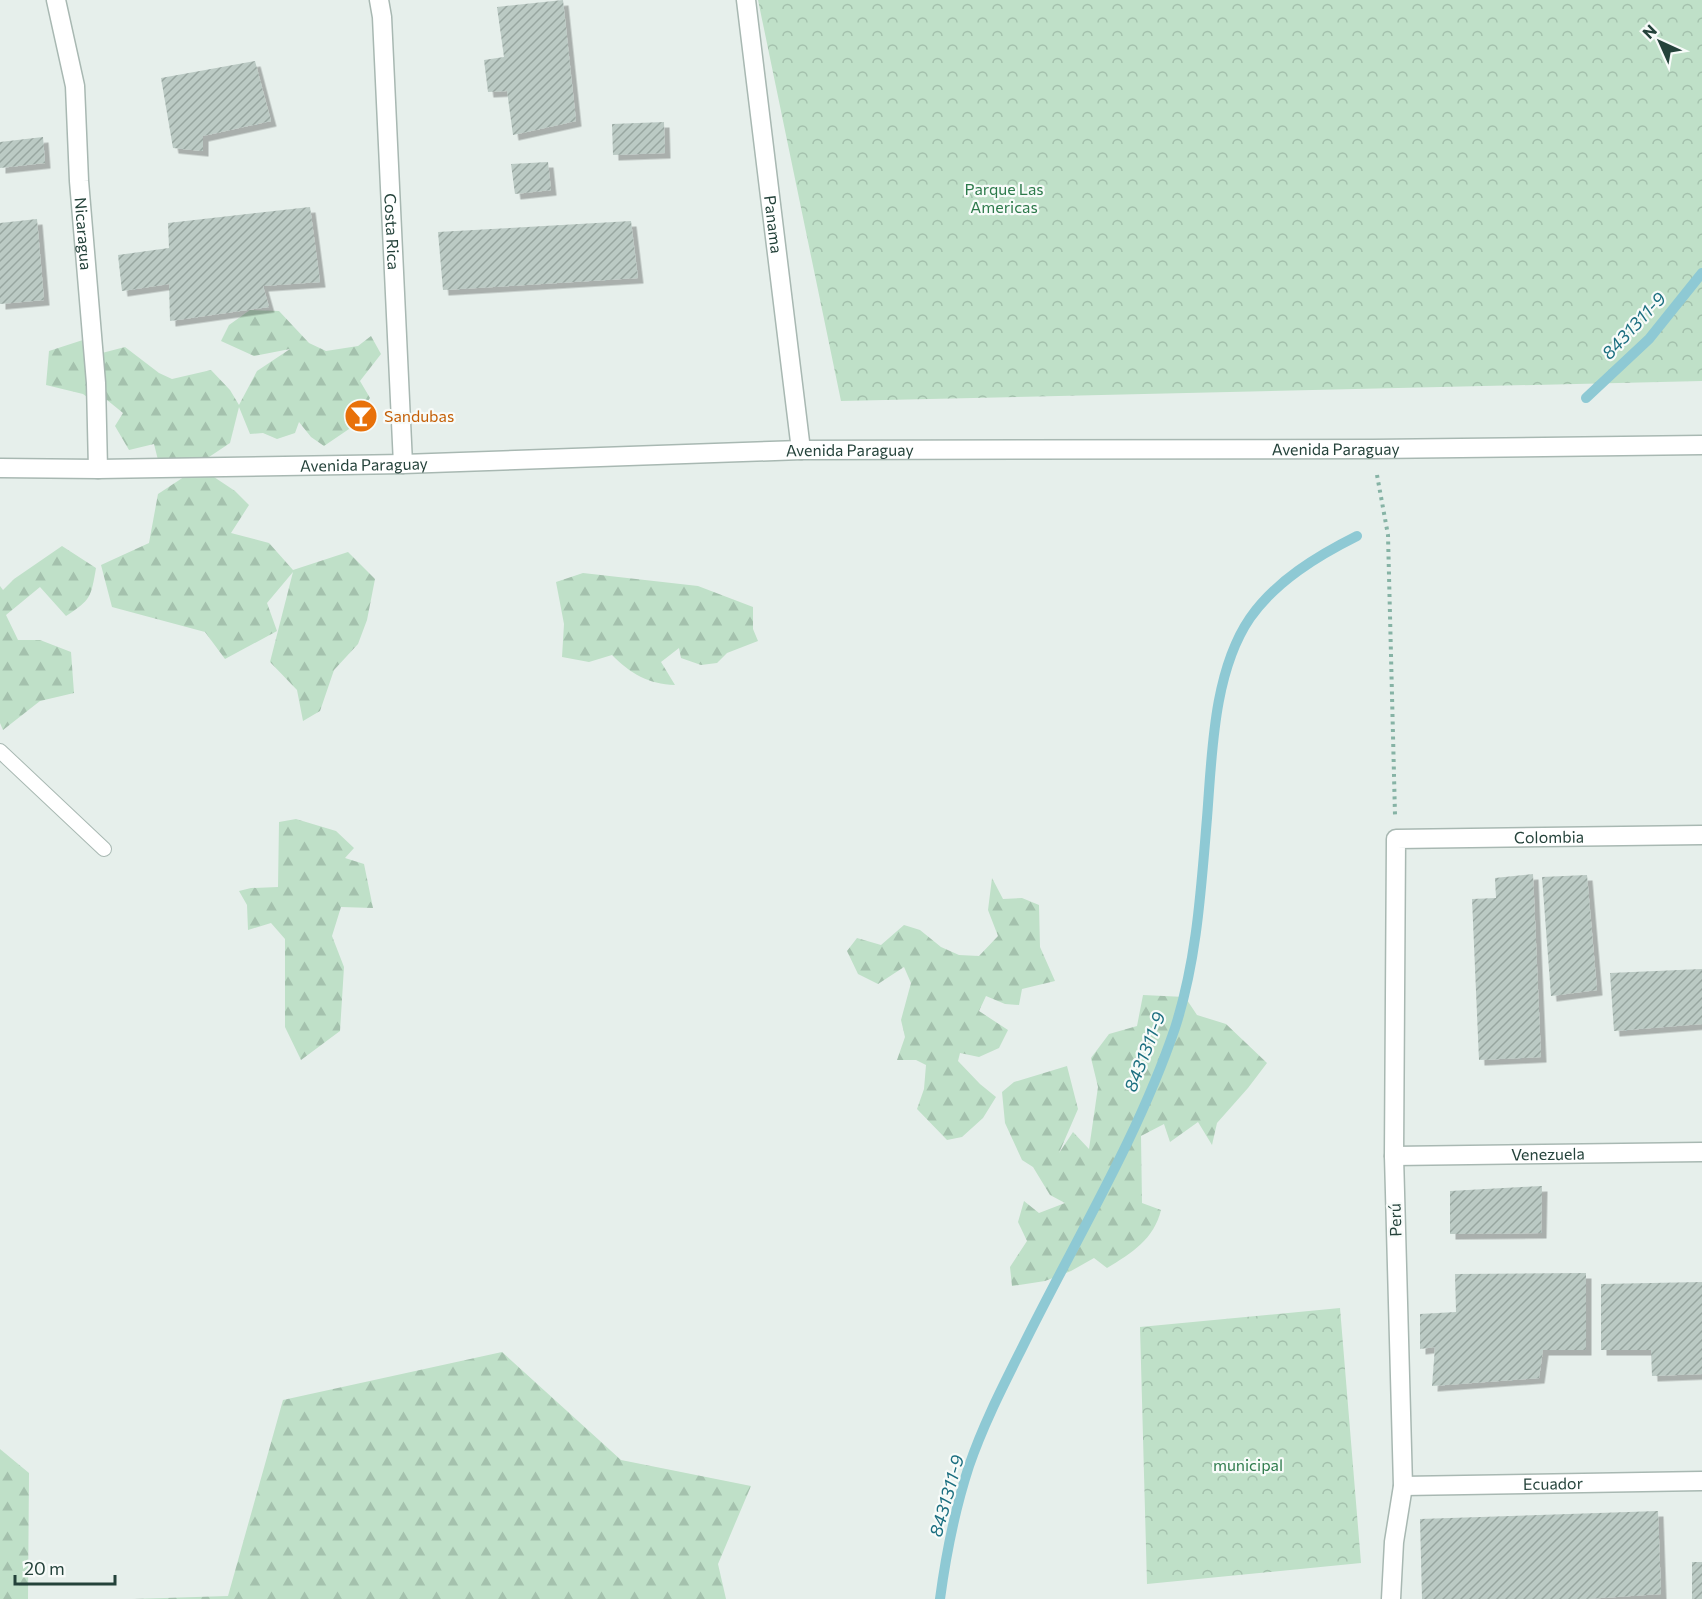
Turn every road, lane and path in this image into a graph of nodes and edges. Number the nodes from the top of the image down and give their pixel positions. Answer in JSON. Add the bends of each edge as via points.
{"nodes":[{"id":1,"x":56,"y":0,"type":"edge"},
{"id":2,"x":379,"y":0,"type":"edge"},
{"id":3,"x":746,"y":0,"type":"edge"},
{"id":4,"x":1702,"y":445,"type":"edge"},
{"id":5,"x":1373,"y":448,"type":"junction"},
{"id":6,"x":801,"y":450,"type":"junction"},
{"id":7,"x":403,"y":464,"type":"junction"},
{"id":8,"x":0,"y":468,"type":"edge"},
{"id":9,"x":98,"y":469,"type":"junction"},
{"id":10,"x":0,"y":751,"type":"edge"},
{"id":11,"x":1702,"y":835,"type":"edge"},
{"id":12,"x":1396,"y":839,"type":"junction"},
{"id":13,"x":104,"y":849,"type":"dead end"},
{"id":14,"x":1702,"y":1152,"type":"edge"},
{"id":15,"x":1394,"y":1156,"type":"junction"},
{"id":16,"x":1702,"y":1480,"type":"edge"},
{"id":17,"x":1403,"y":1485,"type":"junction"},
{"id":18,"x":1391,"y":1599,"type":"edge"}],
"edges":[{"from":1,"to":9,"type":"street","name":"Nicaragua","via":[[75,86],[96,383]]},
{"from":2,"to":7,"type":"street","name":"Costa Rica"},
{"from":3,"to":6,"type":"street","name":"Panama"},
{"from":4,"to":5,"type":"street","name":"Avenida Paraguay"},
{"from":5,"to":6,"type":"street","name":"Avenida Paraguay"},
{"from":5,"to":12,"type":"path","via":[[1388,535]]},
{"from":6,"to":7,"type":"street","name":"Avenida Paraguay"},
{"from":7,"to":9,"type":"street","name":"Avenida Paraguay"},
{"from":8,"to":9,"type":"street","name":"Avenida Paraguay"},
{"from":10,"to":13,"type":"lane"},
{"from":11,"to":12,"type":"street","name":"Colombia"},
{"from":12,"to":15,"type":"street","name":"Perú"},
{"from":14,"to":15,"type":"street","name":"Venezuela"},
{"from":15,"to":17,"type":"street","name":"Perú"},
{"from":16,"to":17,"type":"street","name":"Ecuador"},
{"from":17,"to":18,"type":"street","name":"Perú"}]}
